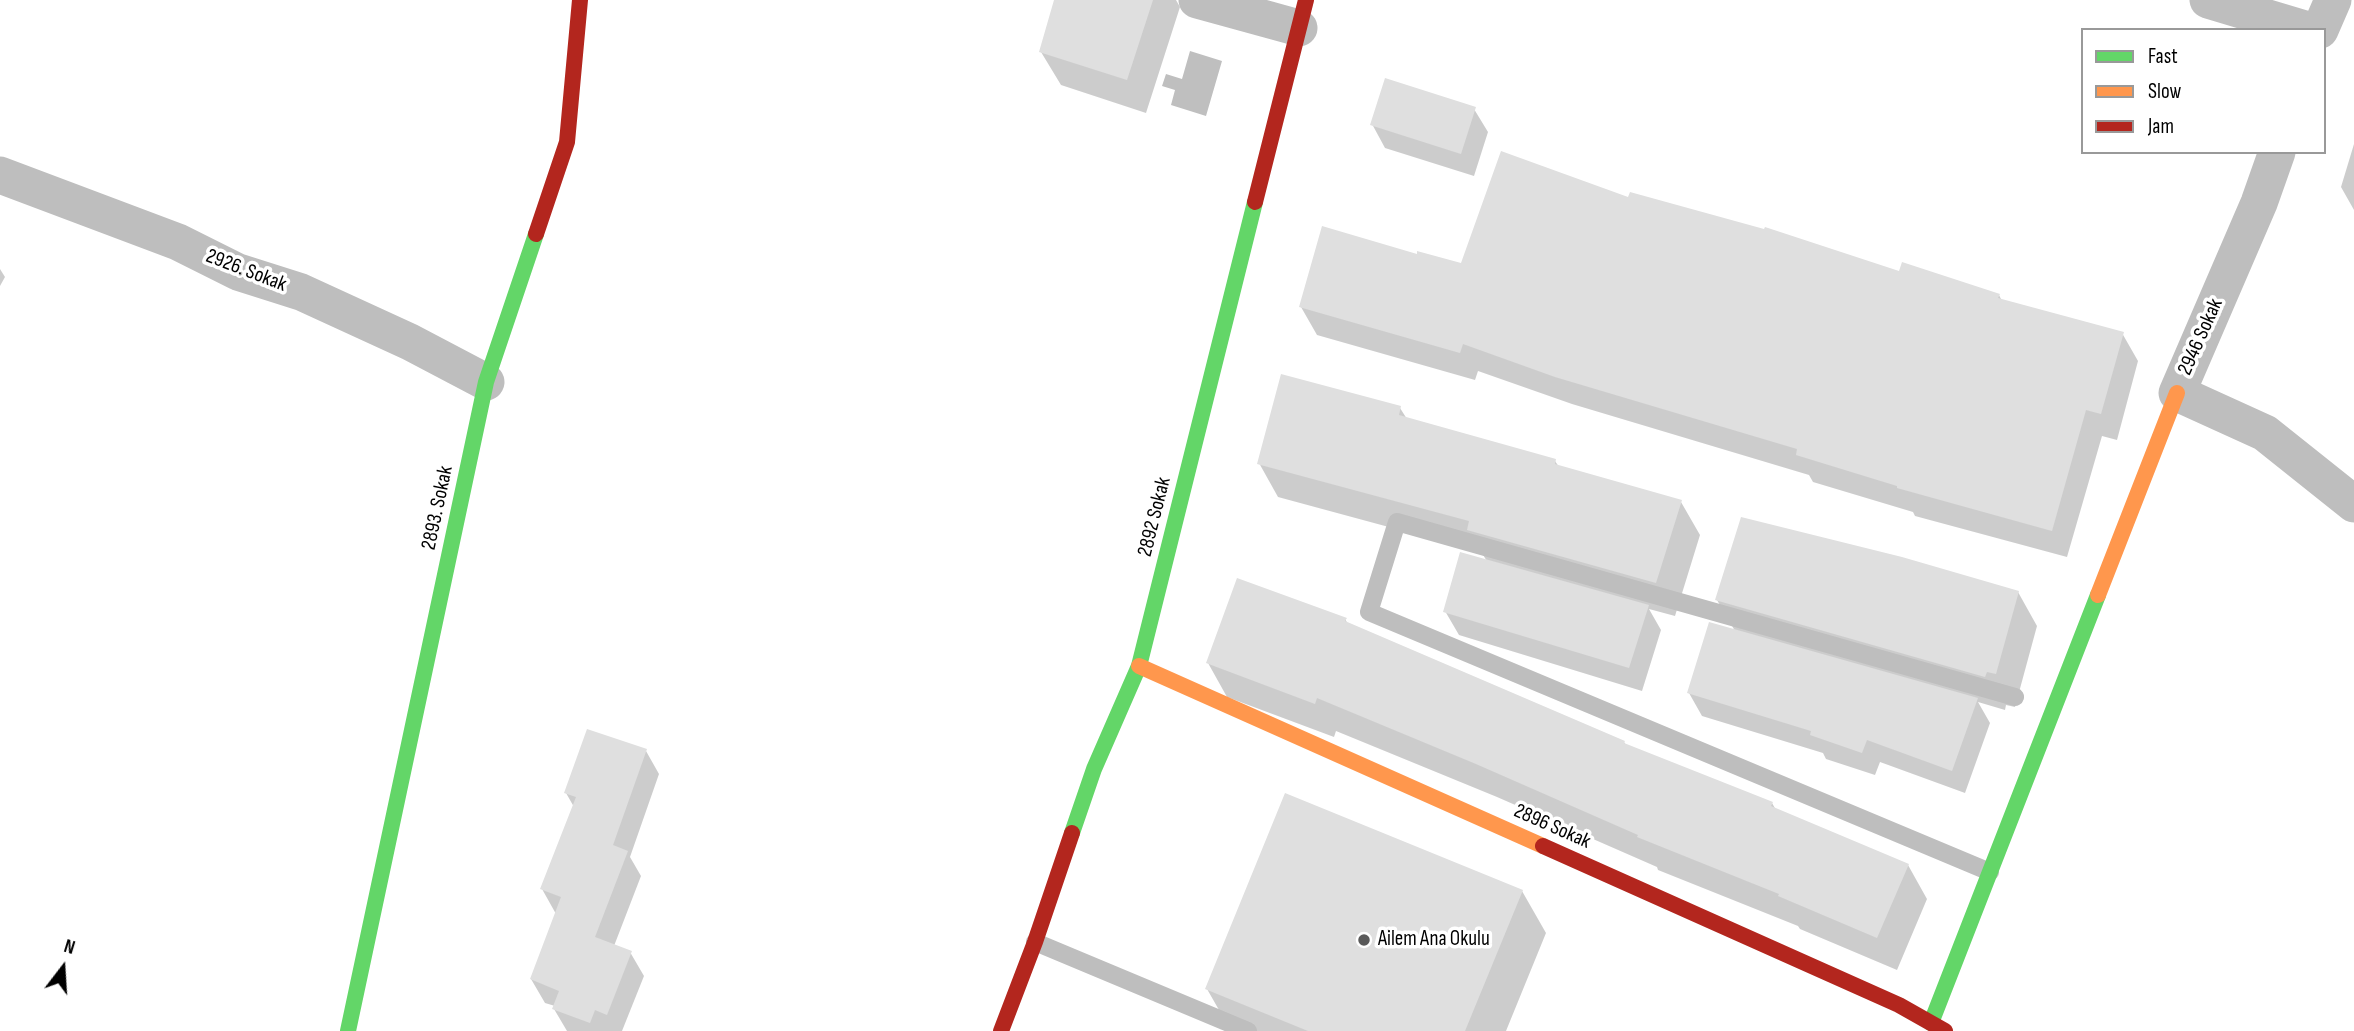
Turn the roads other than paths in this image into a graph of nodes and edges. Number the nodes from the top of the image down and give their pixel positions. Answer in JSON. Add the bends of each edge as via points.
{"nodes":[{"id":1,"x":580,"y":0,"type":"edge"},
{"id":2,"x":1197,"y":0,"type":"edge"},
{"id":3,"x":2208,"y":0,"type":"edge"},
{"id":4,"x":2333,"y":0,"type":"edge"},
{"id":5,"x":1303,"y":14,"type":"edge"},
{"id":6,"x":2301,"y":28,"type":"edge"},
{"id":7,"x":2321,"y":28,"type":"edge"},
{"id":8,"x":2276,"y":154,"type":"edge"},
{"id":9,"x":0,"y":175,"type":"edge"},
{"id":10,"x":486,"y":382,"type":"junction"},
{"id":11,"x":2176,"y":393,"type":"junction"},
{"id":12,"x":2354,"y":504,"type":"edge"},
{"id":13,"x":1139,"y":666,"type":"junction"},
{"id":14,"x":2015,"y":697,"type":"dead end"},
{"id":15,"x":1990,"y":872,"type":"junction"},
{"id":16,"x":1035,"y":942,"type":"junction"},
{"id":17,"x":1938,"y":1027,"type":"edge"},
{"id":18,"x":348,"y":1031,"type":"edge"},
{"id":19,"x":1001,"y":1031,"type":"edge"},
{"id":20,"x":1248,"y":1031,"type":"edge"}],
"edges":[{"from":1,"to":10,"type":"street","name":"2893. Sokak","via":[[567,142]]},
{"from":2,"to":5,"type":"street"},
{"from":3,"to":6,"type":"street"},
{"from":4,"to":7,"type":"street"},
{"from":5,"to":13,"type":"street","name":"2892 Sokak"},
{"from":8,"to":11,"type":"street","name":"2946 Sokak"},
{"from":9,"to":10,"type":"street","name":"2926. Sokak","via":[[178,242],[238,272],[301,292]]},
{"from":10,"to":18,"type":"street","name":"2893. Sokak"},
{"from":11,"to":12,"type":"street","name":"2946 Sokak","via":[[2265,433]]},
{"from":11,"to":15,"type":"street"},
{"from":13,"to":16,"type":"street","name":"2892 Sokak","via":[[1094,769]]},
{"from":13,"to":17,"type":"street","name":"2896 Sokak","via":[[1887,1000]]},
{"from":14,"to":15,"type":"lane","via":[[1397,522],[1369,612]]},
{"from":15,"to":17,"type":"street"},
{"from":16,"to":19,"type":"street","name":"2892 Sokak"},
{"from":16,"to":20,"type":"lane"}]}
